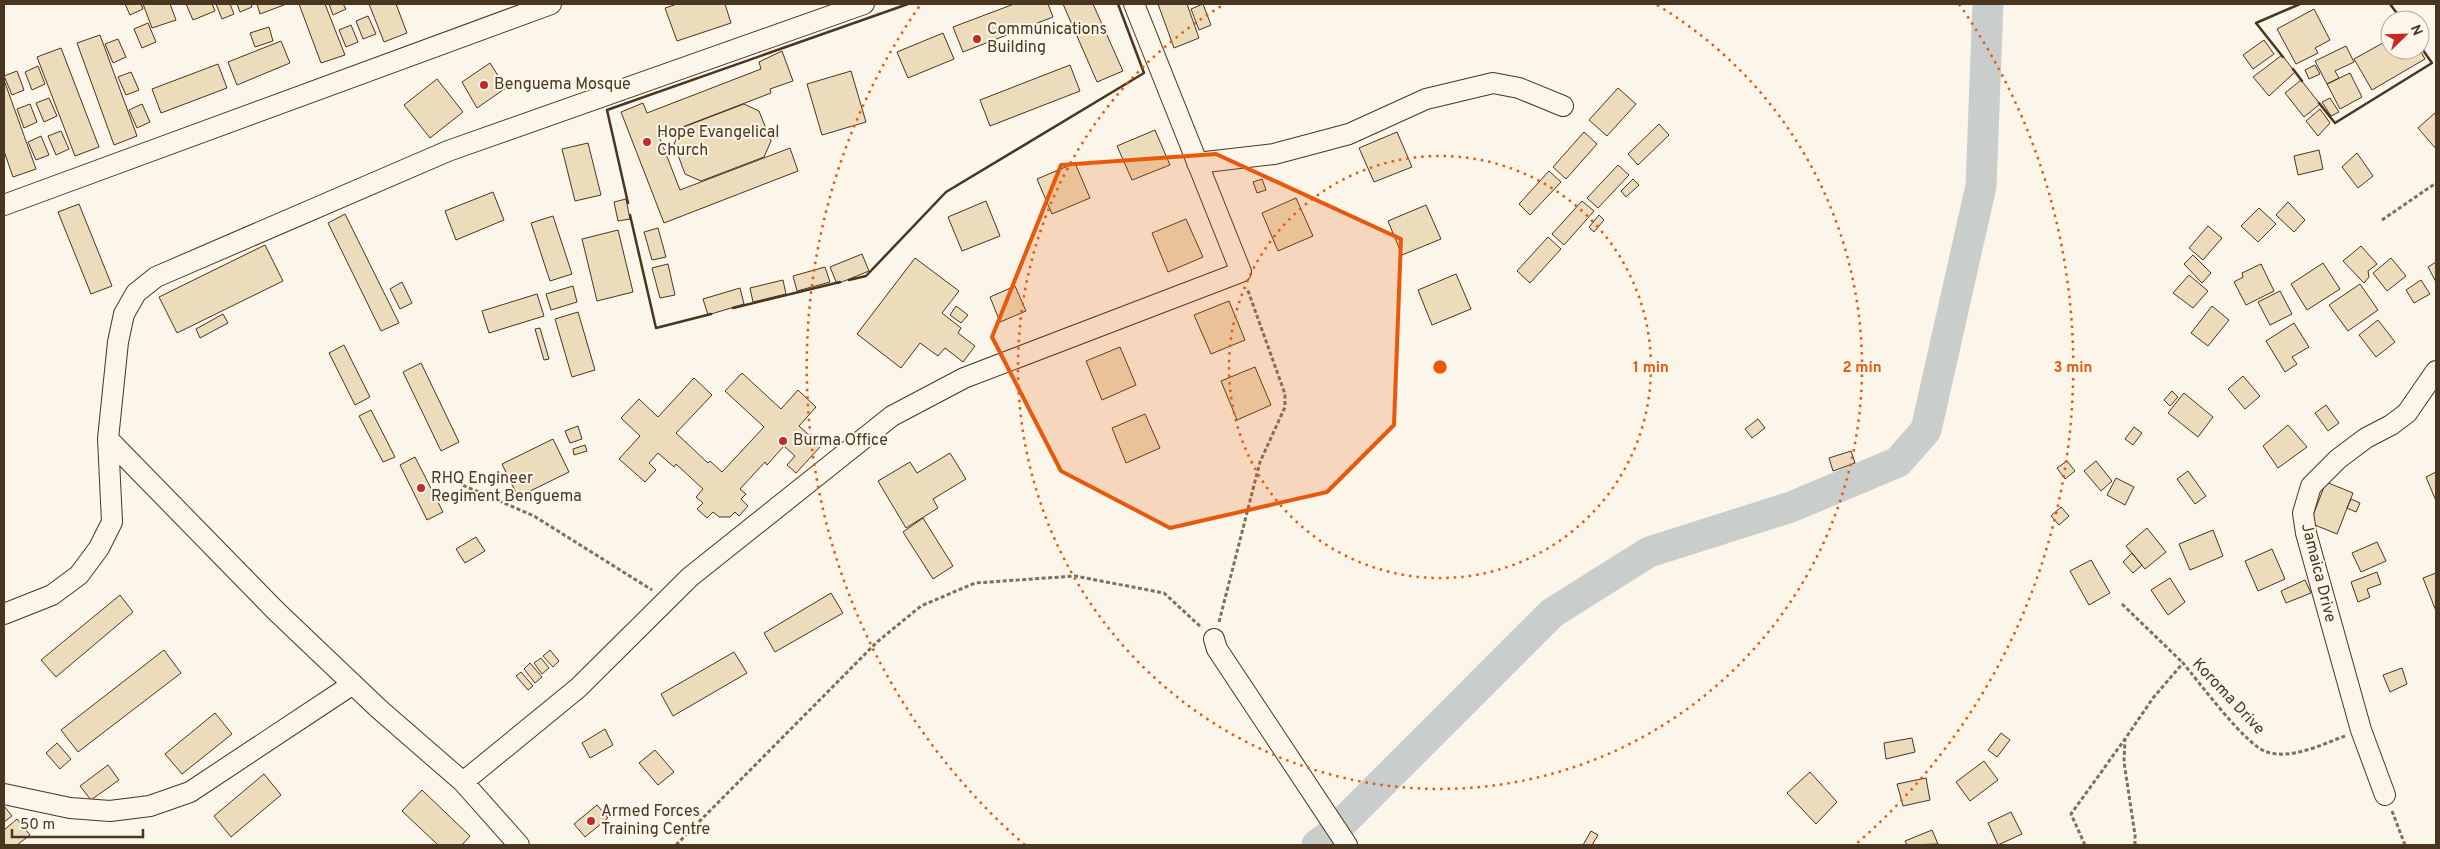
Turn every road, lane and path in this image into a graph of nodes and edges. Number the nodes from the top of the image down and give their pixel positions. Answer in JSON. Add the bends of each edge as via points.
{"nodes":[{"id":1,"x":551,"y":4,"type":"edge"},
{"id":2,"x":864,"y":4,"type":"edge"},
{"id":3,"x":1134,"y":4,"type":"edge"},
{"id":4,"x":1563,"y":106,"type":"dead end"},
{"id":5,"x":1197,"y":163,"type":"junction"},
{"id":6,"x":2436,"y":183,"type":"edge"},
{"id":7,"x":4,"y":205,"type":"edge"},
{"id":8,"x":2382,"y":220,"type":"dead end"},
{"id":9,"x":1241,"y":272,"type":"junction"},
{"id":10,"x":2436,"y":371,"type":"edge"},
{"id":11,"x":108,"y":439,"type":"junction"},
{"id":12,"x":452,"y":480,"type":"dead end"},
{"id":13,"x":667,"y":600,"type":"junction"},
{"id":14,"x":2122,"y":604,"type":"dead end"},
{"id":15,"x":4,"y":614,"type":"edge"},
{"id":16,"x":1214,"y":639,"type":"junction"},
{"id":17,"x":2183,"y":663,"type":"junction"},
{"id":18,"x":353,"y":684,"type":"junction"},
{"id":19,"x":2361,"y":730,"type":"junction"},
{"id":20,"x":2125,"y":739,"type":"junction"},
{"id":21,"x":463,"y":782,"type":"junction"},
{"id":22,"x":4,"y":794,"type":"edge"},
{"id":23,"x":2386,"y":795,"type":"joint"},
{"id":24,"x":519,"y":845,"type":"edge"},
{"id":25,"x":676,"y":845,"type":"edge"},
{"id":26,"x":1347,"y":845,"type":"edge"},
{"id":27,"x":2085,"y":845,"type":"edge"},
{"id":28,"x":2135,"y":845,"type":"edge"},
{"id":29,"x":2405,"y":845,"type":"edge"}],
"edges":[{"from":1,"to":7,"type":"street"},
{"from":2,"to":11,"type":"street","via":[[448,151],[156,277],[136,293],[124,314]]},
{"from":3,"to":5,"type":"street"},
{"from":4,"to":5,"type":"street","via":[[1519,88],[1493,83],[1426,99],[1349,134],[1274,154]]},
{"from":5,"to":9,"type":"street"},
{"from":6,"to":8,"type":"path"},
{"from":9,"to":13,"type":"street","via":[[964,378],[892,416],[690,577]]},
{"from":9,"to":16,"type":"path","via":[[1285,394],[1285,407],[1260,462]]},
{"from":10,"to":19,"type":"street","name":"Jamaica Drive","via":[[2407,413],[2338,459],[2310,486],[2303,513],[2308,543]]},
{"from":11,"to":15,"type":"street","via":[[112,522],[99,548],[79,575],[52,595]]},
{"from":11,"to":18,"type":"street","via":[[276,611]]},
{"from":12,"to":13,"type":"path","via":[[534,516]]},
{"from":13,"to":21,"type":"street","via":[[578,688]]},
{"from":14,"to":17,"type":"path"},
{"from":16,"to":25,"type":"path","via":[[1164,594],[1074,576],[975,582],[921,606],[877,642]]},
{"from":16,"to":26,"type":"street"},
{"from":17,"to":19,"type":"path","name":"Koroma Drive","via":[[2250,741],[2266,752],[2288,753]]},
{"from":17,"to":20,"type":"path","name":"Koroma Drive","via":[[2153,698]]},
{"from":18,"to":21,"type":"street"},
{"from":18,"to":22,"type":"street","via":[[190,792],[150,806],[110,811],[70,808]]},
{"from":19,"to":23,"type":"street","name":"Jamaica Drive"},
{"from":20,"to":27,"type":"path","name":"Koroma Drive","via":[[2071,814]]},
{"from":20,"to":28,"type":"path","via":[[2124,762]]},
{"from":21,"to":24,"type":"street"},
{"from":23,"to":29,"type":"path"}]}
